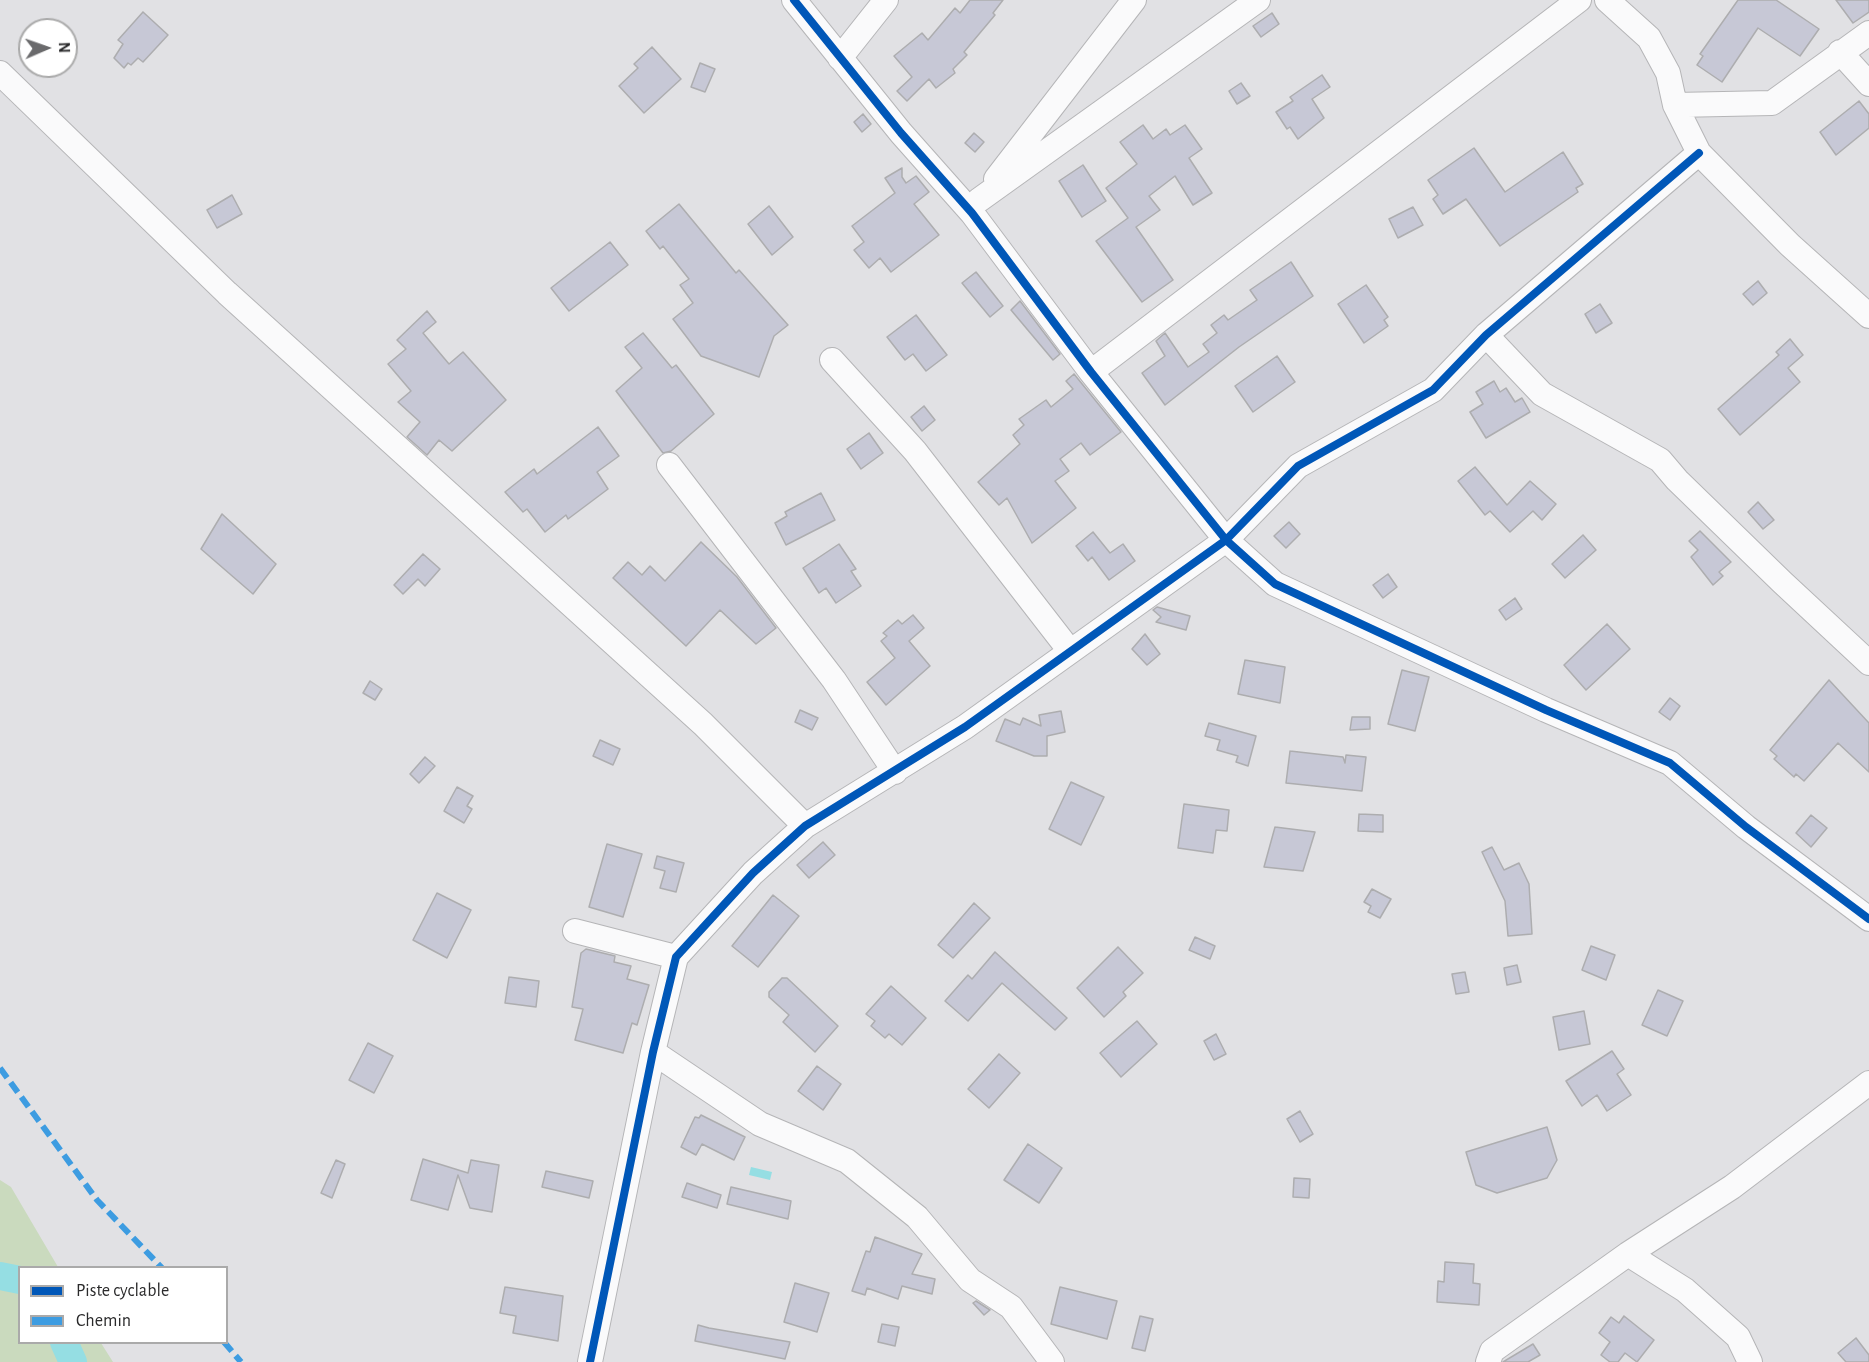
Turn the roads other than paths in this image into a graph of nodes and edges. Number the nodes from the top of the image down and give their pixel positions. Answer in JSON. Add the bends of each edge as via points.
{"nodes":[{"id":1,"x":794,"y":0,"type":"edge"},
{"id":2,"x":886,"y":0,"type":"edge"},
{"id":3,"x":1134,"y":0,"type":"edge"},
{"id":4,"x":1258,"y":0,"type":"edge"},
{"id":5,"x":1579,"y":0,"type":"edge"},
{"id":6,"x":1608,"y":0,"type":"edge"},
{"id":7,"x":1869,"y":33,"type":"edge"},
{"id":8,"x":1840,"y":52,"type":"junction"},
{"id":9,"x":840,"y":58,"type":"junction"},
{"id":10,"x":0,"y":73,"type":"edge"},
{"id":11,"x":1869,"y":84,"type":"edge"},
{"id":12,"x":1675,"y":105,"type":"junction"},
{"id":13,"x":1699,"y":153,"type":"junction"},
{"id":14,"x":976,"y":207,"type":"junction"},
{"id":15,"x":1869,"y":316,"type":"edge"},
{"id":16,"x":1486,"y":335,"type":"junction"},
{"id":17,"x":832,"y":360,"type":"dead end"},
{"id":18,"x":1090,"y":372,"type":"junction"},
{"id":19,"x":669,"y":465,"type":"dead end"},
{"id":20,"x":1226,"y":540,"type":"junction"},
{"id":21,"x":1070,"y":651,"type":"junction"},
{"id":22,"x":1869,"y":663,"type":"edge"},
{"id":23,"x":895,"y":772,"type":"junction"},
{"id":24,"x":806,"y":826,"type":"junction"},
{"id":25,"x":1869,"y":919,"type":"edge"},
{"id":26,"x":575,"y":931,"type":"dead end"},
{"id":27,"x":676,"y":957,"type":"junction"},
{"id":28,"x":653,"y":1052,"type":"junction"},
{"id":29,"x":1869,"y":1083,"type":"edge"},
{"id":30,"x":1629,"y":1254,"type":"junction"},
{"id":31,"x":590,"y":1362,"type":"edge"},
{"id":32,"x":1052,"y":1362,"type":"edge"},
{"id":33,"x":1488,"y":1362,"type":"edge"},
{"id":34,"x":1750,"y":1362,"type":"edge"}],
"edges":[{"from":1,"to":9,"type":"street"},
{"from":2,"to":9,"type":"street"},
{"from":3,"to":14,"type":"street"},
{"from":4,"to":14,"type":"street"},
{"from":5,"to":18,"type":"street"},
{"from":6,"to":12,"type":"street","via":[[1649,38],[1668,73]]},
{"from":7,"to":8,"type":"street"},
{"from":8,"to":11,"type":"street"},
{"from":8,"to":12,"type":"street","via":[[1772,104]]},
{"from":9,"to":14,"type":"street"},
{"from":10,"to":24,"type":"street","via":[[227,293],[694,716]]},
{"from":12,"to":13,"type":"street"},
{"from":13,"to":15,"type":"street"},
{"from":13,"to":16,"type":"street"},
{"from":14,"to":18,"type":"street"},
{"from":16,"to":20,"type":"street","via":[[1433,390],[1298,466]]},
{"from":16,"to":22,"type":"street","via":[[1542,394],[1660,460]]},
{"from":17,"to":21,"type":"street","via":[[915,451]]},
{"from":18,"to":20,"type":"street"},
{"from":19,"to":23,"type":"street","via":[[834,680]]},
{"from":20,"to":21,"type":"street"},
{"from":20,"to":25,"type":"street","via":[[1275,584],[1670,763],[1746,827]]},
{"from":21,"to":23,"type":"street"},
{"from":23,"to":24,"type":"street"},
{"from":24,"to":27,"type":"street","via":[[753,873]]},
{"from":26,"to":27,"type":"street"},
{"from":27,"to":28,"type":"street"},
{"from":28,"to":31,"type":"street"},
{"from":28,"to":32,"type":"street","via":[[760,1124],[847,1161],[917,1217],[970,1280],[1011,1307]]},
{"from":29,"to":30,"type":"street","via":[[1732,1187]]},
{"from":30,"to":33,"type":"street","via":[[1492,1351]]},
{"from":30,"to":34,"type":"street","via":[[1685,1290],[1738,1336]]}]}
